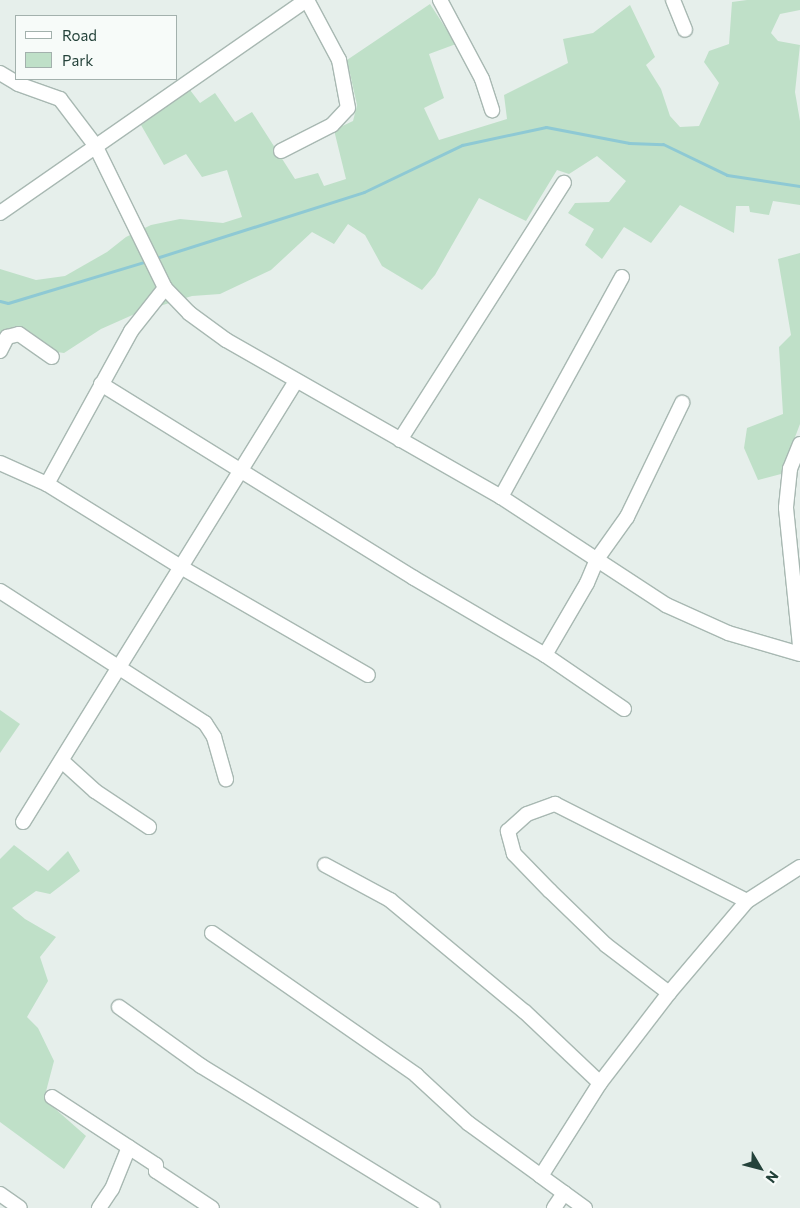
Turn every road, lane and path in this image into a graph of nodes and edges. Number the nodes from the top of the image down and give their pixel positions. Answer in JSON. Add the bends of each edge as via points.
{"nodes":[{"id":1,"x":307,"y":0,"type":"edge"},
{"id":2,"x":440,"y":0,"type":"edge"},
{"id":3,"x":673,"y":0,"type":"edge"},
{"id":4,"x":685,"y":30,"type":"dead end"},
{"id":5,"x":0,"y":73,"type":"edge"},
{"id":6,"x":492,"y":110,"type":"dead end"},
{"id":7,"x":95,"y":145,"type":"junction"},
{"id":8,"x":281,"y":151,"type":"dead end"},
{"id":9,"x":564,"y":183,"type":"dead end"},
{"id":10,"x":0,"y":213,"type":"edge"},
{"id":11,"x":622,"y":277,"type":"dead end"},
{"id":12,"x":166,"y":288,"type":"junction"},
{"id":13,"x":0,"y":351,"type":"edge"},
{"id":14,"x":52,"y":357,"type":"dead end"},
{"id":15,"x":296,"y":381,"type":"junction"},
{"id":16,"x":102,"y":384,"type":"junction"},
{"id":17,"x":682,"y":403,"type":"dead end"},
{"id":18,"x":400,"y":440,"type":"junction"},
{"id":19,"x":800,"y":444,"type":"edge"},
{"id":20,"x":2,"y":468,"type":"edge"},
{"id":21,"x":239,"y":470,"type":"junction"},
{"id":22,"x":46,"y":484,"type":"junction"},
{"id":23,"x":501,"y":497,"type":"junction"},
{"id":24,"x":597,"y":559,"type":"junction"},
{"id":25,"x":179,"y":566,"type":"junction"},
{"id":26,"x":0,"y":591,"type":"edge"},
{"id":27,"x":799,"y":599,"type":"edge"},
{"id":28,"x":800,"y":646,"type":"edge"},
{"id":29,"x":800,"y":654,"type":"edge"},
{"id":30,"x":545,"y":655,"type":"junction"},
{"id":31,"x":120,"y":669,"type":"junction"},
{"id":32,"x":368,"y":675,"type":"dead end"},
{"id":33,"x":624,"y":709,"type":"dead end"},
{"id":34,"x":62,"y":761,"type":"junction"},
{"id":35,"x":226,"y":779,"type":"dead end"},
{"id":36,"x":23,"y":822,"type":"dead end"},
{"id":37,"x":149,"y":827,"type":"dead end"},
{"id":38,"x":325,"y":865,"type":"dead end"},
{"id":39,"x":800,"y":867,"type":"edge"},
{"id":40,"x":747,"y":901,"type":"junction"},
{"id":41,"x":212,"y":933,"type":"dead end"},
{"id":42,"x":669,"y":993,"type":"junction"},
{"id":43,"x":119,"y":1007,"type":"dead end"},
{"id":44,"x":600,"y":1083,"type":"junction"},
{"id":45,"x":52,"y":1097,"type":"dead end"},
{"id":46,"x":129,"y":1147,"type":"junction"},
{"id":47,"x":541,"y":1176,"type":"junction"},
{"id":48,"x":564,"y":1193,"type":"junction"},
{"id":49,"x":0,"y":1194,"type":"edge"},
{"id":50,"x":20,"y":1208,"type":"edge"},
{"id":51,"x":99,"y":1208,"type":"edge"},
{"id":52,"x":212,"y":1208,"type":"edge"},
{"id":53,"x":433,"y":1208,"type":"edge"},
{"id":54,"x":554,"y":1208,"type":"edge"},
{"id":55,"x":585,"y":1208,"type":"edge"}],
"edges":[{"from":1,"to":7,"type":"street"},
{"from":1,"to":8,"type":"street","via":[[339,60],[348,108],[332,125]]},
{"from":2,"to":6,"type":"street","via":[[482,79]]},
{"from":3,"to":4,"type":"street"},
{"from":5,"to":7,"type":"street","via":[[18,84],[60,99]]},
{"from":7,"to":10,"type":"street"},
{"from":7,"to":12,"type":"street"},
{"from":9,"to":18,"type":"street"},
{"from":11,"to":23,"type":"street"},
{"from":12,"to":15,"type":"street","via":[[189,313],[226,340]]},
{"from":12,"to":16,"type":"street","via":[[131,331]]},
{"from":13,"to":14,"type":"street","via":[[8,337],[19,334]]},
{"from":15,"to":18,"type":"street"},
{"from":15,"to":21,"type":"street"},
{"from":16,"to":21,"type":"street"},
{"from":16,"to":22,"type":"street"},
{"from":17,"to":24,"type":"street","via":[[627,517]]},
{"from":18,"to":23,"type":"street"},
{"from":19,"to":27,"type":"street","via":[[790,469],[786,508]]},
{"from":20,"to":22,"type":"street"},
{"from":21,"to":25,"type":"street"},
{"from":21,"to":30,"type":"street"},
{"from":22,"to":25,"type":"street"},
{"from":23,"to":24,"type":"street"},
{"from":24,"to":29,"type":"street","via":[[666,605],[728,633]]},
{"from":24,"to":30,"type":"street","via":[[588,583]]},
{"from":25,"to":31,"type":"street"},
{"from":25,"to":32,"type":"street"},
{"from":26,"to":31,"type":"street"},
{"from":27,"to":28,"type":"street"},
{"from":30,"to":33,"type":"street"},
{"from":31,"to":34,"type":"street"},
{"from":31,"to":35,"type":"street","via":[[205,724],[214,736]]},
{"from":34,"to":36,"type":"street"},
{"from":34,"to":37,"type":"street","via":[[95,790]]},
{"from":38,"to":44,"type":"street","via":[[390,900],[525,1012]]},
{"from":39,"to":40,"type":"street"},
{"from":40,"to":42,"type":"street"},
{"from":40,"to":42,"type":"street","via":[[555,804],[528,814],[508,831],[514,854],[606,945]]},
{"from":41,"to":47,"type":"street","via":[[416,1075],[468,1123]]},
{"from":42,"to":44,"type":"street"},
{"from":43,"to":53,"type":"street","via":[[202,1066]]},
{"from":44,"to":47,"type":"street"},
{"from":45,"to":46,"type":"street"},
{"from":46,"to":51,"type":"street","via":[[112,1189]]},
{"from":46,"to":52,"type":"street","via":[[156,1165],[156,1171]]},
{"from":47,"to":48,"type":"street"},
{"from":48,"to":54,"type":"street"},
{"from":48,"to":55,"type":"street"},
{"from":49,"to":50,"type":"street"}]}
